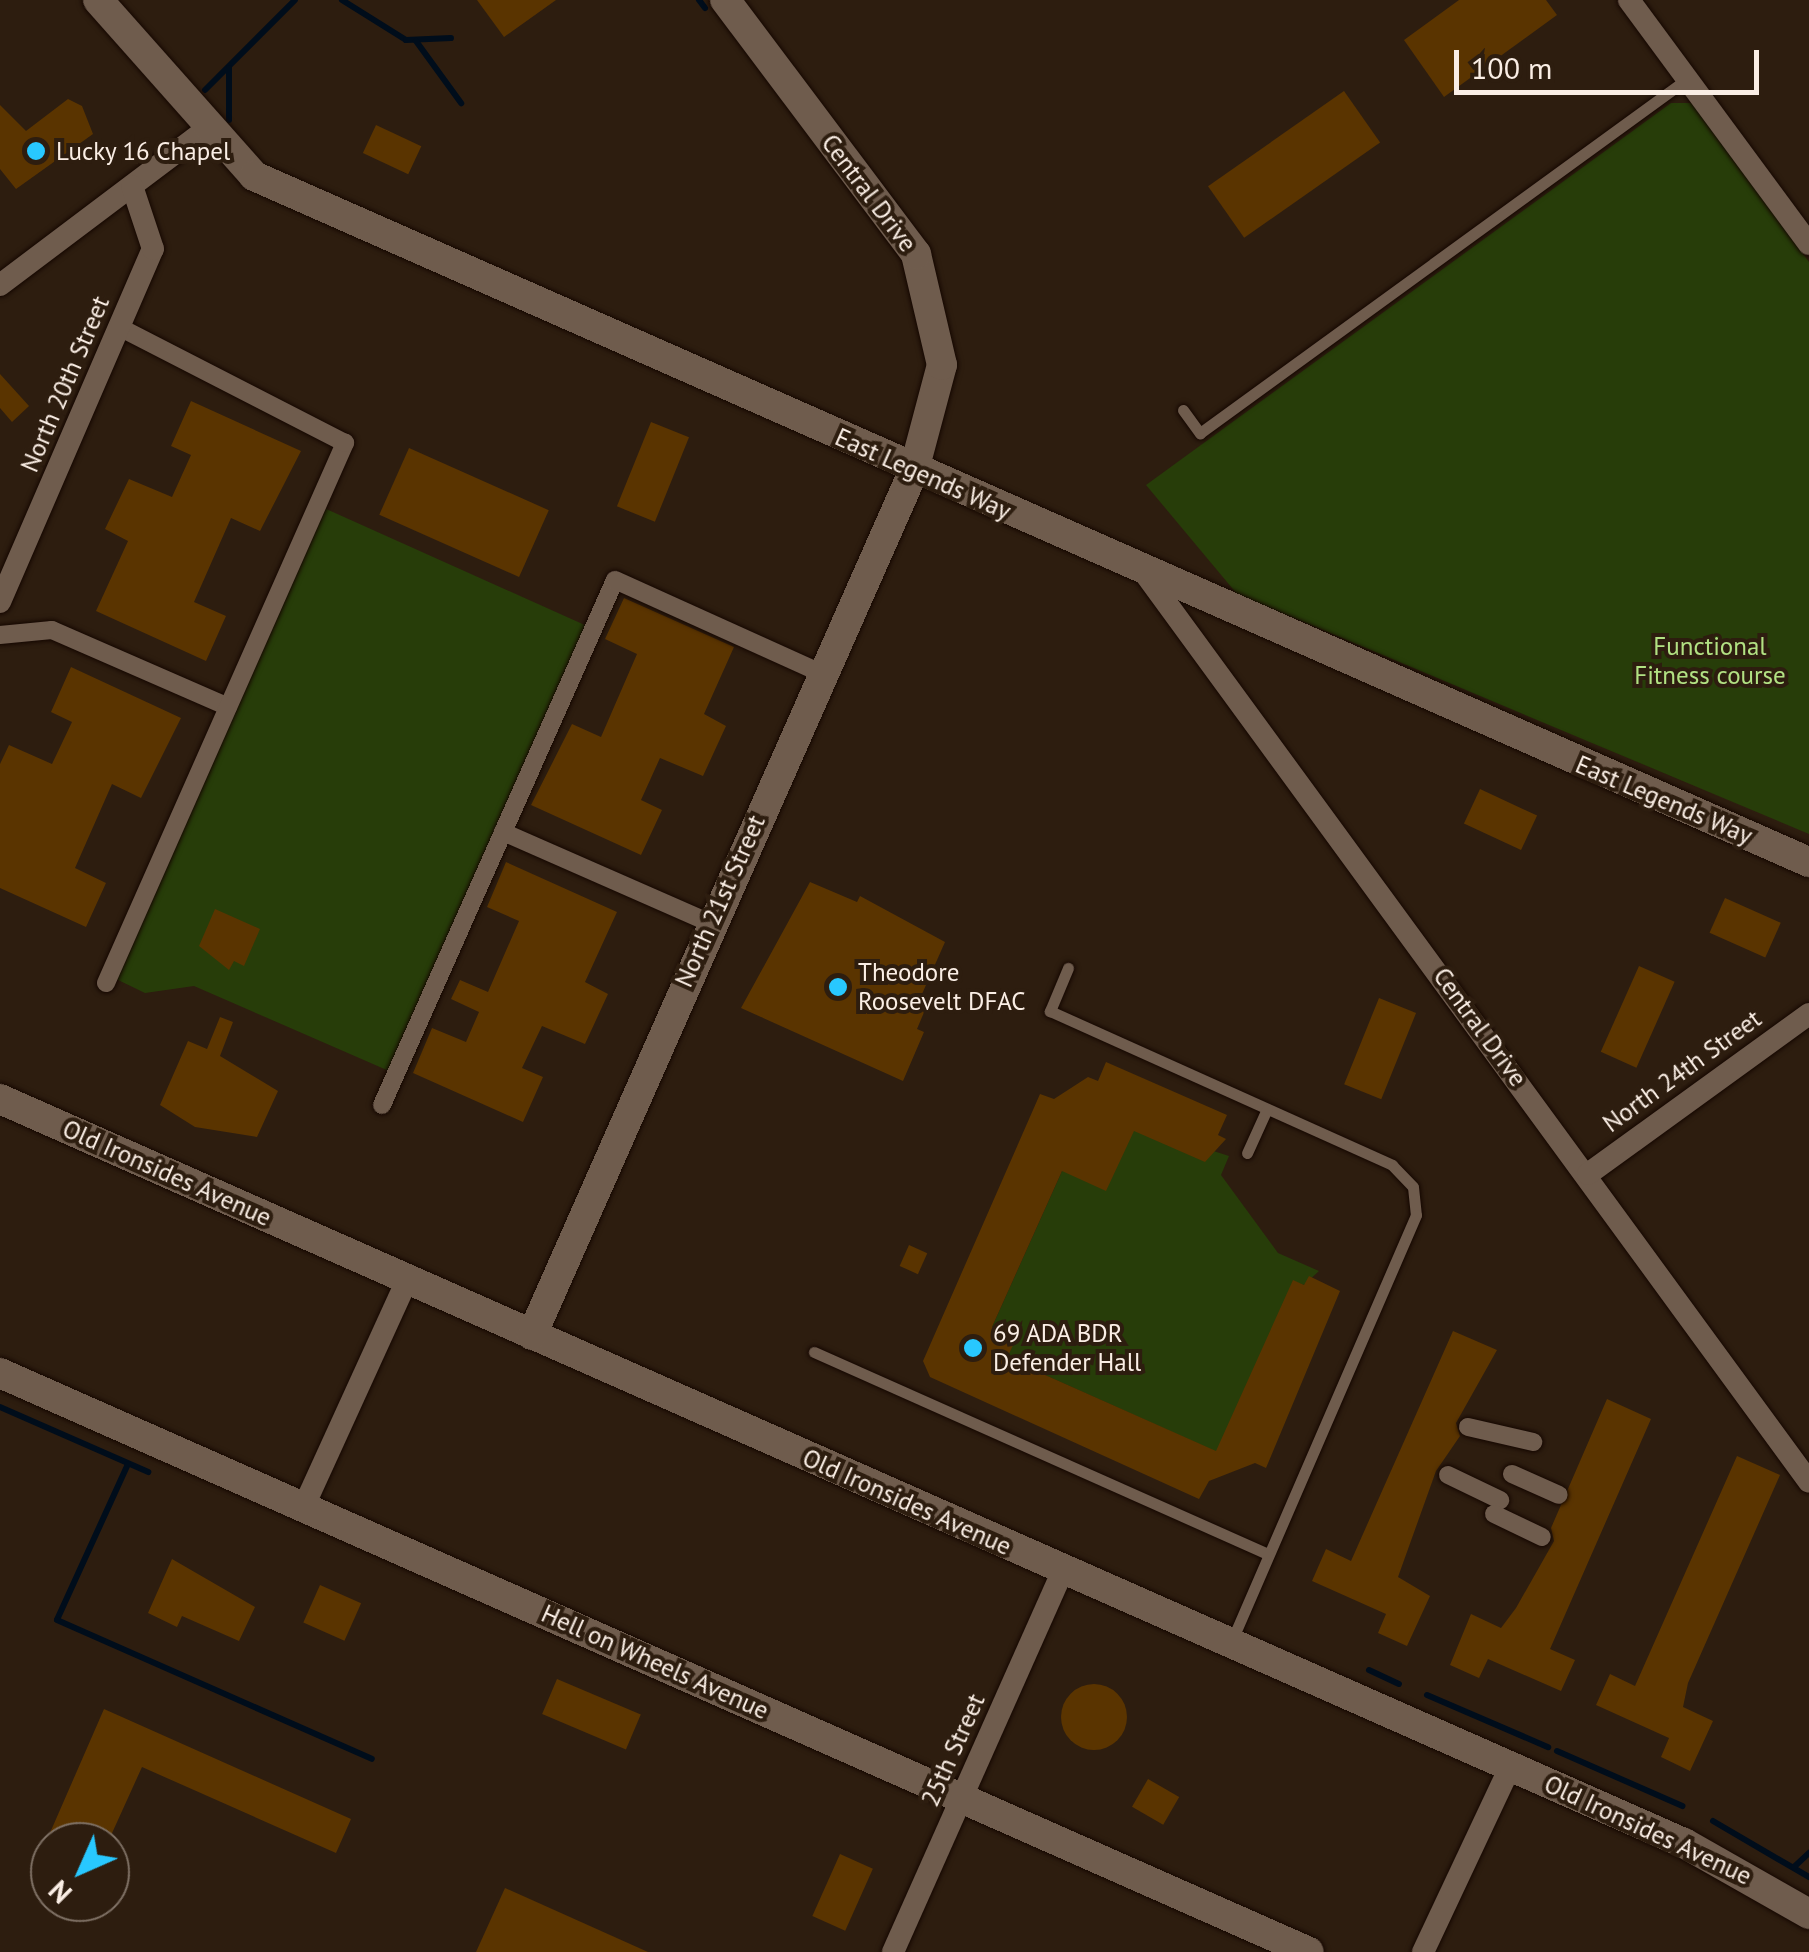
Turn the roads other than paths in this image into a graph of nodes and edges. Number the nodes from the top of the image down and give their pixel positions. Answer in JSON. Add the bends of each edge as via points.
{"nodes":[{"id":1,"x":98,"y":0,"type":"edge"},
{"id":2,"x":1630,"y":0,"type":"edge"},
{"id":3,"x":737,"y":4,"type":"edge"},
{"id":4,"x":1688,"y":78,"type":"junction"},
{"id":5,"x":207,"y":129,"type":"junction"},
{"id":6,"x":132,"y":186,"type":"junction"},
{"id":7,"x":1809,"y":244,"type":"edge"},
{"id":8,"x":0,"y":285,"type":"edge"},
{"id":9,"x":119,"y":327,"type":"junction"},
{"id":10,"x":1183,"y":410,"type":"dead end"},
{"id":11,"x":914,"y":470,"type":"junction"},
{"id":12,"x":1146,"y":575,"type":"junction"},
{"id":13,"x":0,"y":602,"type":"edge"},
{"id":14,"x":0,"y":635,"type":"edge"},
{"id":15,"x":821,"y":673,"type":"junction"},
{"id":16,"x":228,"y":707,"type":"junction"},
{"id":17,"x":503,"y":832,"type":"junction"},
{"id":18,"x":1809,"y":862,"type":"edge"},
{"id":19,"x":710,"y":923,"type":"junction"},
{"id":20,"x":1068,"y":968,"type":"dead end"},
{"id":21,"x":106,"y":982,"type":"dead end"},
{"id":22,"x":1809,"y":1014,"type":"edge"},
{"id":23,"x":0,"y":1099,"type":"edge"},
{"id":24,"x":382,"y":1104,"type":"dead end"},
{"id":25,"x":1267,"y":1109,"type":"junction"},
{"id":26,"x":1247,"y":1153,"type":"dead end"},
{"id":27,"x":1588,"y":1174,"type":"junction"},
{"id":28,"x":407,"y":1280,"type":"junction"},
{"id":29,"x":532,"y":1335,"type":"junction"},
{"id":30,"x":814,"y":1352,"type":"dead end"},
{"id":31,"x":0,"y":1373,"type":"edge"},
{"id":32,"x":1468,"y":1427,"type":"dead end"},
{"id":33,"x":1532,"y":1442,"type":"dead end"},
{"id":34,"x":1512,"y":1474,"type":"dead end"},
{"id":35,"x":1448,"y":1475,"type":"dead end"},
{"id":36,"x":1809,"y":1482,"type":"edge"},
{"id":37,"x":1559,"y":1495,"type":"dead end"},
{"id":38,"x":304,"y":1506,"type":"junction"},
{"id":39,"x":1542,"y":1536,"type":"dead end"},
{"id":40,"x":1268,"y":1554,"type":"junction"},
{"id":41,"x":1063,"y":1571,"type":"junction"},
{"id":42,"x":1230,"y":1644,"type":"junction"},
{"id":43,"x":1510,"y":1765,"type":"junction"},
{"id":44,"x":962,"y":1798,"type":"junction"},
{"id":45,"x":1809,"y":1914,"type":"edge"},
{"id":46,"x":893,"y":1952,"type":"edge"},
{"id":47,"x":1309,"y":1952,"type":"edge"},
{"id":48,"x":1423,"y":1952,"type":"edge"}],
"edges":[{"from":1,"to":5,"type":"street","name":"East Legends Way"},
{"from":2,"to":4,"type":"street"},
{"from":3,"to":11,"type":"street","name":"Central Drive","via":[[916,254],[942,365]]},
{"from":4,"to":7,"type":"street"},
{"from":4,"to":10,"type":"lane","via":[[1200,432]]},
{"from":5,"to":6,"type":"street"},
{"from":5,"to":11,"type":"street","name":"East Legends Way","via":[[254,176]]},
{"from":6,"to":8,"type":"street"},
{"from":6,"to":9,"type":"street","name":"North 20th Street","via":[[153,249]]},
{"from":9,"to":13,"type":"street","name":"North 20th Street"},
{"from":9,"to":16,"type":"street","via":[[345,443]]},
{"from":11,"to":12,"type":"street","name":"East Legends Way"},
{"from":11,"to":15,"type":"street","name":"North 21st Street"},
{"from":12,"to":18,"type":"street","name":"East Legends Way"},
{"from":12,"to":27,"type":"street","name":"Central Drive"},
{"from":14,"to":16,"type":"street","via":[[52,630]]},
{"from":15,"to":17,"type":"street","via":[[614,580]]},
{"from":15,"to":19,"type":"street","name":"North 21st Street"},
{"from":16,"to":21,"type":"street"},
{"from":17,"to":19,"type":"street"},
{"from":17,"to":24,"type":"street"},
{"from":19,"to":29,"type":"street","name":"North 21st Street"},
{"from":20,"to":25,"type":"lane","via":[[1050,1011]]},
{"from":22,"to":27,"type":"street","name":"North 24th Street"},
{"from":23,"to":28,"type":"street","name":"Old Ironsides Avenue"},
{"from":25,"to":26,"type":"lane"},
{"from":25,"to":40,"type":"lane","via":[[1392,1165],[1413,1186],[1416,1215]]},
{"from":27,"to":36,"type":"street","name":"Central Drive"},
{"from":28,"to":29,"type":"street","name":"Old Ironsides Avenue"},
{"from":28,"to":38,"type":"street"},
{"from":29,"to":41,"type":"street","name":"Old Ironsides Avenue"},
{"from":30,"to":40,"type":"lane"},
{"from":31,"to":38,"type":"street","name":"Hell on Wheels Avenue"},
{"from":32,"to":33,"type":"street"},
{"from":34,"to":37,"type":"street"},
{"from":35,"to":39,"type":"street"},
{"from":38,"to":44,"type":"street","name":"Hell on Wheels Avenue"},
{"from":40,"to":42,"type":"lane"},
{"from":41,"to":42,"type":"street","name":"Old Ironsides Avenue"},
{"from":41,"to":44,"type":"street","name":"25th Street"},
{"from":42,"to":43,"type":"street","name":"Old Ironsides Avenue"},
{"from":43,"to":45,"type":"street","name":"Old Ironsides Avenue","via":[[1684,1844]]},
{"from":43,"to":48,"type":"street"},
{"from":44,"to":46,"type":"street","name":"25th Street"},
{"from":44,"to":47,"type":"street","name":"Hell on Wheels Avenue"}]}
